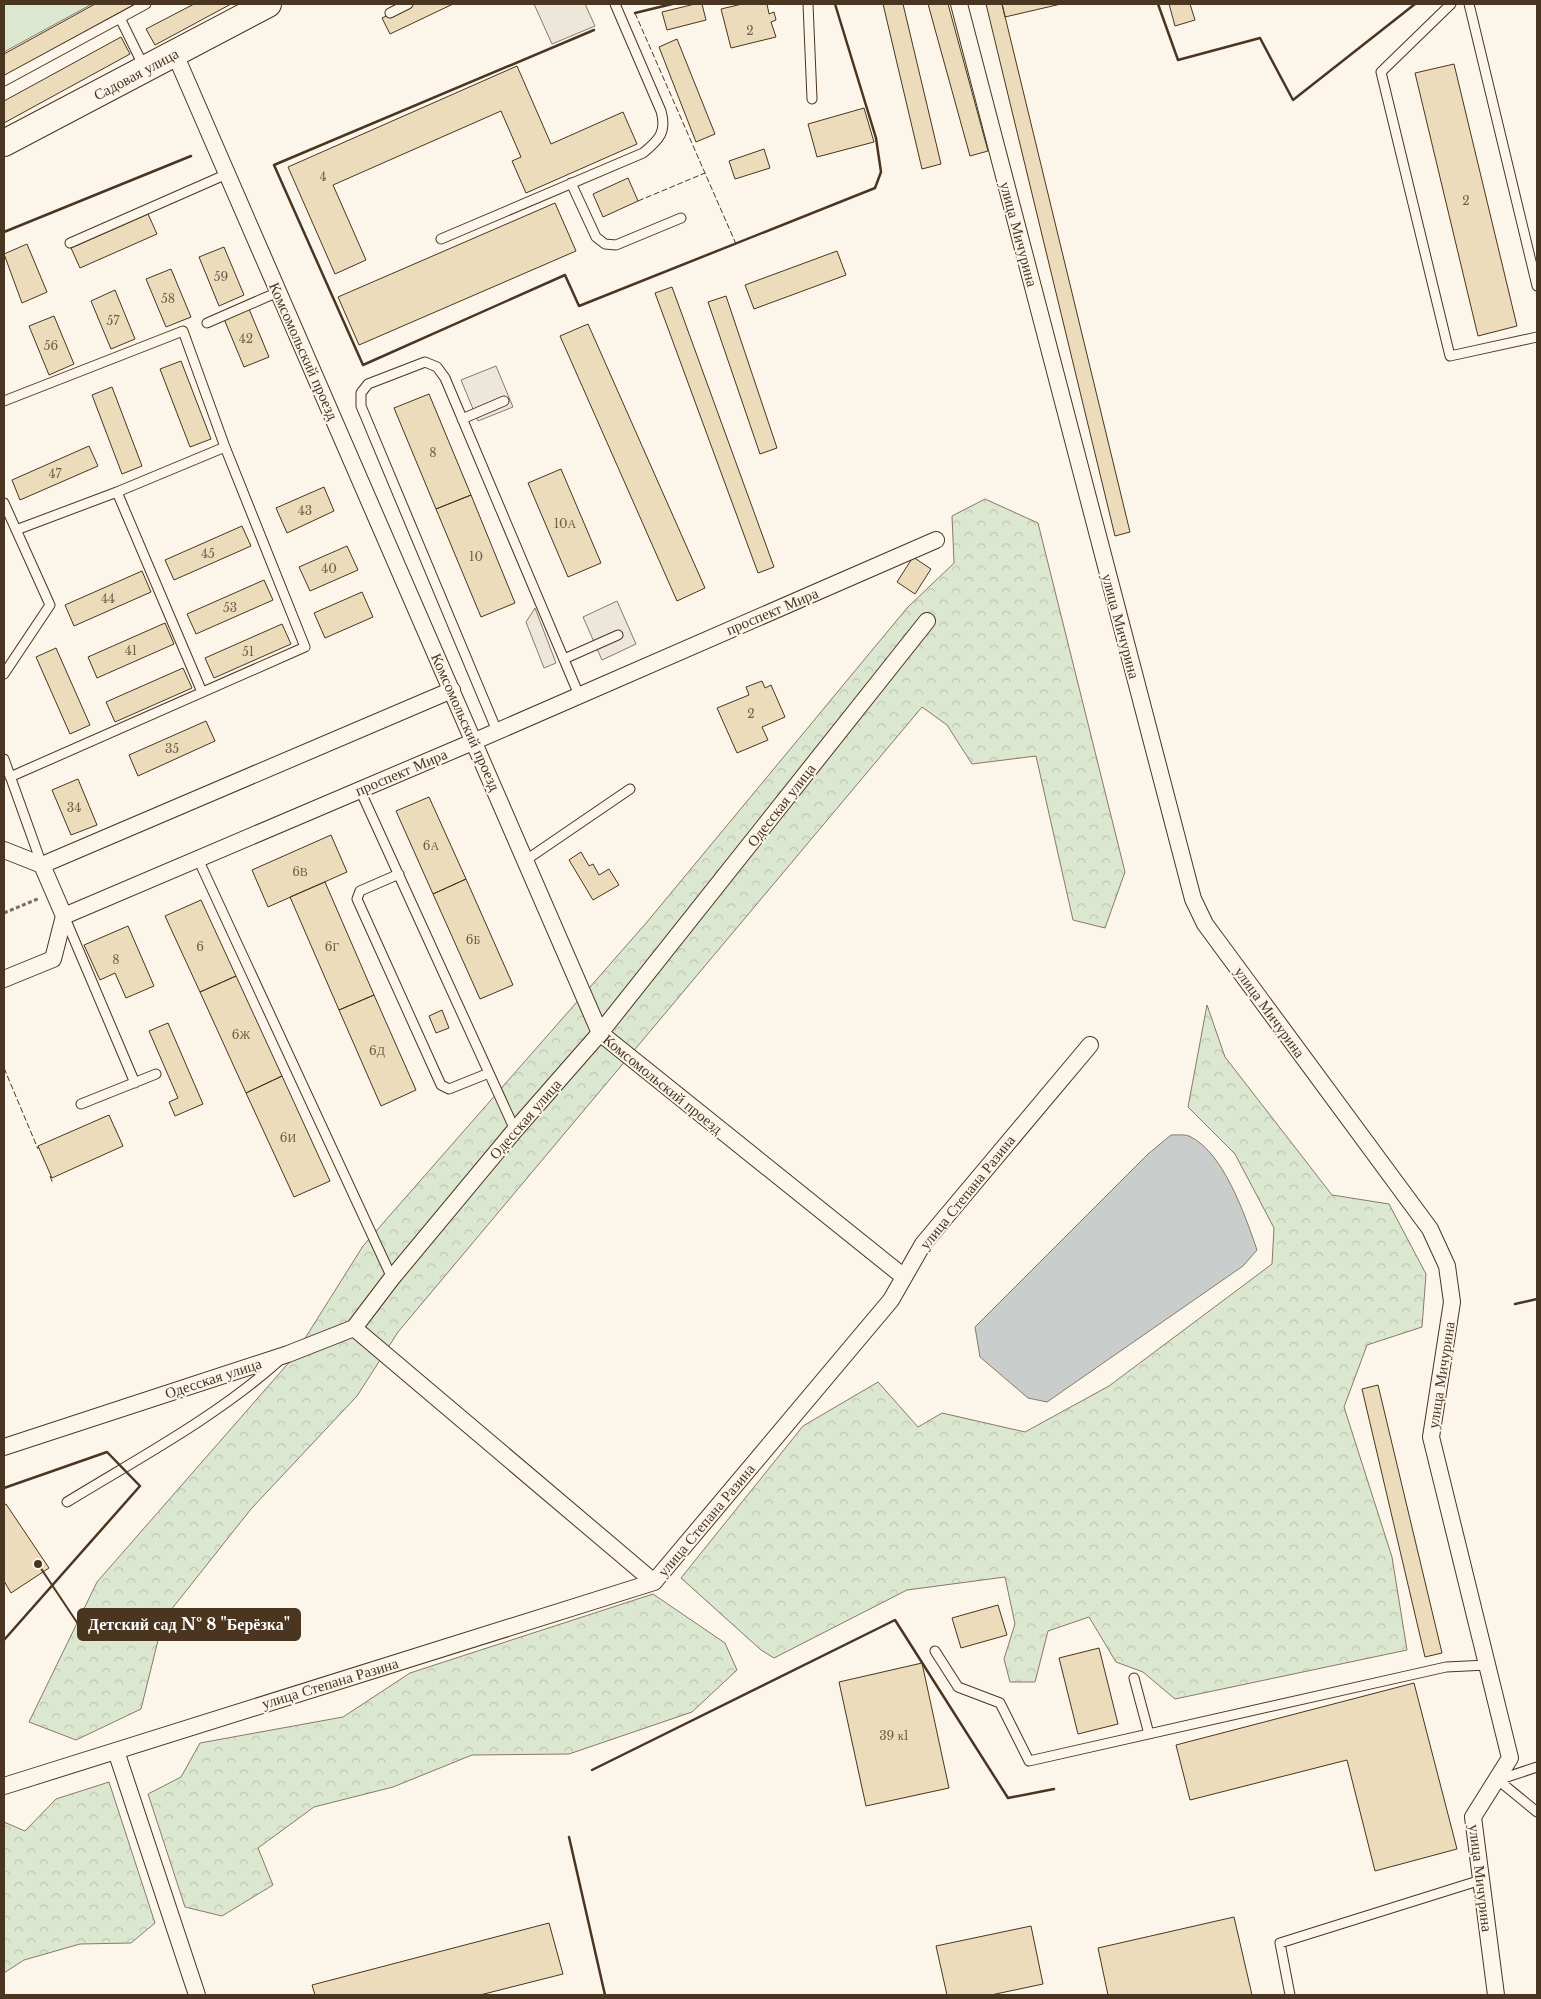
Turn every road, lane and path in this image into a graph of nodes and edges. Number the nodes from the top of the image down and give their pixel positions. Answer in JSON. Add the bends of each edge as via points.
{"nodes":[{"id":1,"x":146,"y":4,"type":"edge"},
{"id":2,"x":268,"y":4,"type":"edge"},
{"id":3,"x":408,"y":4,"type":"edge"},
{"id":4,"x":615,"y":4,"type":"edge"},
{"id":5,"x":808,"y":4,"type":"edge"},
{"id":6,"x":959,"y":4,"type":"edge"},
{"id":7,"x":1452,"y":4,"type":"edge"},
{"id":8,"x":1469,"y":4,"type":"edge"},
{"id":9,"x":390,"y":13,"type":"dead end"},
{"id":10,"x":120,"y":18,"type":"junction"},
{"id":11,"x":175,"y":54,"type":"junction"},
{"id":12,"x":145,"y":70,"type":"junction"},
{"id":13,"x":4,"y":81,"type":"edge"},
{"id":14,"x":812,"y":99,"type":"dead end"},
{"id":15,"x":4,"y":143,"type":"edge"},
{"id":16,"x":227,"y":174,"type":"junction"},
{"id":17,"x":572,"y":183,"type":"junction"},
{"id":18,"x":681,"y":218,"type":"dead end"},
{"id":19,"x":442,"y":239,"type":"dead end"},
{"id":20,"x":70,"y":243,"type":"dead end"},
{"id":21,"x":1537,"y":286,"type":"edge"},
{"id":22,"x":278,"y":292,"type":"junction"},
{"id":23,"x":207,"y":323,"type":"dead end"},
{"id":24,"x":1537,"y":337,"type":"edge"},
{"id":25,"x":4,"y":401,"type":"edge"},
{"id":26,"x":504,"y":401,"type":"dead end"},
{"id":27,"x":462,"y":419,"type":"junction"},
{"id":28,"x":225,"y":447,"type":"junction"},
{"id":29,"x":117,"y":492,"type":"junction"},
{"id":30,"x":4,"y":503,"type":"edge"},
{"id":31,"x":16,"y":530,"type":"junction"},
{"id":32,"x":936,"y":540,"type":"dead end"},
{"id":33,"x":927,"y":621,"type":"dead end"},
{"id":34,"x":618,"y":635,"type":"dead end"},
{"id":35,"x":564,"y":659,"type":"junction"},
{"id":36,"x":4,"y":674,"type":"edge"},
{"id":37,"x":452,"y":690,"type":"junction"},
{"id":38,"x":202,"y":692,"type":"junction"},
{"id":39,"x":579,"y":695,"type":"junction"},
{"id":40,"x":497,"y":732,"type":"junction"},
{"id":41,"x":474,"y":741,"type":"junction"},
{"id":42,"x":4,"y":759,"type":"edge"},
{"id":43,"x":10,"y":777,"type":"junction"},
{"id":44,"x":630,"y":789,"type":"dead end"},
{"id":45,"x":360,"y":790,"type":"junction"},
{"id":46,"x":4,"y":850,"type":"edge"},
{"id":47,"x":198,"y":859,"type":"junction"},
{"id":48,"x":526,"y":860,"type":"junction"},
{"id":49,"x":42,"y":865,"type":"junction"},
{"id":50,"x":399,"y":874,"type":"junction"},
{"id":51,"x":54,"y":892,"type":"junction"},
{"id":52,"x":4,"y":913,"type":"edge"},
{"id":53,"x":64,"y":916,"type":"junction"},
{"id":54,"x":4,"y":979,"type":"edge"},
{"id":55,"x":600,"y":1033,"type":"junction"},
{"id":56,"x":1090,"y":1045,"type":"dead end"},
{"id":57,"x":156,"y":1074,"type":"dead end"},
{"id":58,"x":489,"y":1074,"type":"junction"},
{"id":59,"x":135,"y":1083,"type":"junction"},
{"id":60,"x":81,"y":1104,"type":"dead end"},
{"id":61,"x":515,"y":1130,"type":"junction"},
{"id":62,"x":904,"y":1277,"type":"junction"},
{"id":63,"x":392,"y":1278,"type":"junction"},
{"id":64,"x":354,"y":1328,"type":"junction"},
{"id":65,"x":288,"y":1354,"type":"junction"},
{"id":66,"x":4,"y":1447,"type":"edge"},
{"id":67,"x":67,"y":1502,"type":"dead end"},
{"id":68,"x":654,"y":1582,"type":"junction"},
{"id":69,"x":935,"y":1652,"type":"dead end"},
{"id":70,"x":1487,"y":1665,"type":"junction"},
{"id":71,"x":1134,"y":1678,"type":"dead end"},
{"id":72,"x":1149,"y":1734,"type":"junction"},
{"id":73,"x":116,"y":1750,"type":"junction"},
{"id":74,"x":1537,"y":1767,"type":"edge"},
{"id":75,"x":1498,"y":1780,"type":"junction"},
{"id":76,"x":4,"y":1786,"type":"edge"},
{"id":77,"x":1537,"y":1812,"type":"edge"},
{"id":78,"x":1481,"y":1880,"type":"junction"},
{"id":79,"x":196,"y":1995,"type":"edge"},
{"id":80,"x":1290,"y":1995,"type":"edge"},
{"id":81,"x":1496,"y":1995,"type":"edge"}],
"edges":[{"from":1,"to":10,"type":"lane"},
{"from":2,"to":11,"type":"main road","name":"Садовая улица"},
{"from":3,"to":9,"type":"lane"},
{"from":4,"to":17,"type":"lane","via":[[661,111],[663,133],[643,153]]},
{"from":5,"to":14,"type":"lane"},
{"from":6,"to":70,"type":"street","name":"улица Мичурина","via":[[1193,898],[1205,924],[1430,1229],[1447,1266],[1452,1302],[1431,1438]]},
{"from":7,"to":24,"type":"lane","via":[[1381,72],[1450,356]]},
{"from":8,"to":21,"type":"lane"},
{"from":10,"to":12,"type":"lane"},
{"from":10,"to":13,"type":"lane"},
{"from":11,"to":12,"type":"main road","name":"Садовая улица"},
{"from":11,"to":16,"type":"street","name":"Комсомольский проезд"},
{"from":12,"to":15,"type":"main road","name":"Садовая улица"},
{"from":16,"to":20,"type":"lane"},
{"from":16,"to":22,"type":"street","name":"Комсомольский проезд"},
{"from":17,"to":18,"type":"lane","via":[[596,237],[604,244],[616,245]]},
{"from":17,"to":19,"type":"lane"},
{"from":22,"to":23,"type":"lane"},
{"from":22,"to":37,"type":"street","name":"Комсомольский проезд"},
{"from":25,"to":28,"type":"lane","via":[[183,331]]},
{"from":26,"to":27,"type":"lane"},
{"from":27,"to":35,"type":"lane"},
{"from":27,"to":40,"type":"lane","via":[[437,367],[425,362],[368,384],[360,393],[360,406]]},
{"from":28,"to":29,"type":"lane"},
{"from":28,"to":38,"type":"lane","via":[[305,646]]},
{"from":29,"to":31,"type":"lane"},
{"from":29,"to":38,"type":"lane"},
{"from":30,"to":31,"type":"lane"},
{"from":31,"to":36,"type":"lane","via":[[50,605]]},
{"from":32,"to":39,"type":"street","name":"проспект Мира"},
{"from":33,"to":55,"type":"street","name":"Одесская улица"},
{"from":34,"to":35,"type":"lane"},
{"from":35,"to":39,"type":"lane"},
{"from":37,"to":41,"type":"street","name":"Комсомольский проезд"},
{"from":37,"to":49,"type":"street"},
{"from":38,"to":43,"type":"lane"},
{"from":39,"to":40,"type":"street","name":"проспект Мира"},
{"from":40,"to":41,"type":"street","name":"проспект Мира"},
{"from":41,"to":45,"type":"street","name":"проспект Мира"},
{"from":41,"to":48,"type":"street","name":"Комсомольский проезд"},
{"from":42,"to":43,"type":"lane"},
{"from":43,"to":49,"type":"lane"},
{"from":44,"to":48,"type":"lane"},
{"from":45,"to":47,"type":"street","name":"проспект Мира"},
{"from":45,"to":50,"type":"lane"},
{"from":46,"to":49,"type":"street"},
{"from":47,"to":53,"type":"street","name":"проспект Мира"},
{"from":47,"to":63,"type":"lane"},
{"from":48,"to":55,"type":"street","name":"Комсомольский проезд"},
{"from":49,"to":51,"type":"street"},
{"from":50,"to":58,"type":"lane"},
{"from":50,"to":58,"type":"lane","via":[[360,891],[357,899],[441,1085],[450,1089]]},
{"from":51,"to":52,"type":"path"},
{"from":51,"to":53,"type":"street"},
{"from":53,"to":54,"type":"street","via":[[53,959]]},
{"from":53,"to":59,"type":"lane"},
{"from":55,"to":61,"type":"street","name":"Одесская улица"},
{"from":55,"to":62,"type":"street","name":"Комсомольский проезд"},
{"from":56,"to":62,"type":"street","name":"улица Степана Разина","via":[[923,1244]]},
{"from":57,"to":59,"type":"lane"},
{"from":58,"to":61,"type":"lane"},
{"from":59,"to":60,"type":"lane"},
{"from":61,"to":63,"type":"street","name":"Одесская улица"},
{"from":62,"to":68,"type":"street","name":"улица Степана Разина","via":[[891,1300]]},
{"from":63,"to":64,"type":"street","name":"Одесская улица"},
{"from":64,"to":65,"type":"street","name":"Одесская улица"},
{"from":64,"to":68,"type":"street"},
{"from":65,"to":66,"type":"street","name":"Одесская улица"},
{"from":65,"to":67,"type":"lane","via":[[253,1384]]},
{"from":68,"to":73,"type":"street","name":"улица Степана Разина"},
{"from":69,"to":72,"type":"lane","via":[[958,1687],[1000,1703],[1029,1761]]},
{"from":70,"to":72,"type":"lane","via":[[1446,1667]]},
{"from":70,"to":75,"type":"street","name":"улица Мичурина","via":[[1510,1758]]},
{"from":71,"to":72,"type":"lane"},
{"from":73,"to":76,"type":"street","name":"улица Степана Разина"},
{"from":73,"to":79,"type":"street"},
{"from":74,"to":75,"type":"lane"},
{"from":75,"to":77,"type":"lane"},
{"from":75,"to":78,"type":"street","name":"улица Мичурина","via":[[1473,1817]]},
{"from":78,"to":80,"type":"lane","via":[[1280,1943]]},
{"from":78,"to":81,"type":"street","name":"улица Мичурина"}]}
